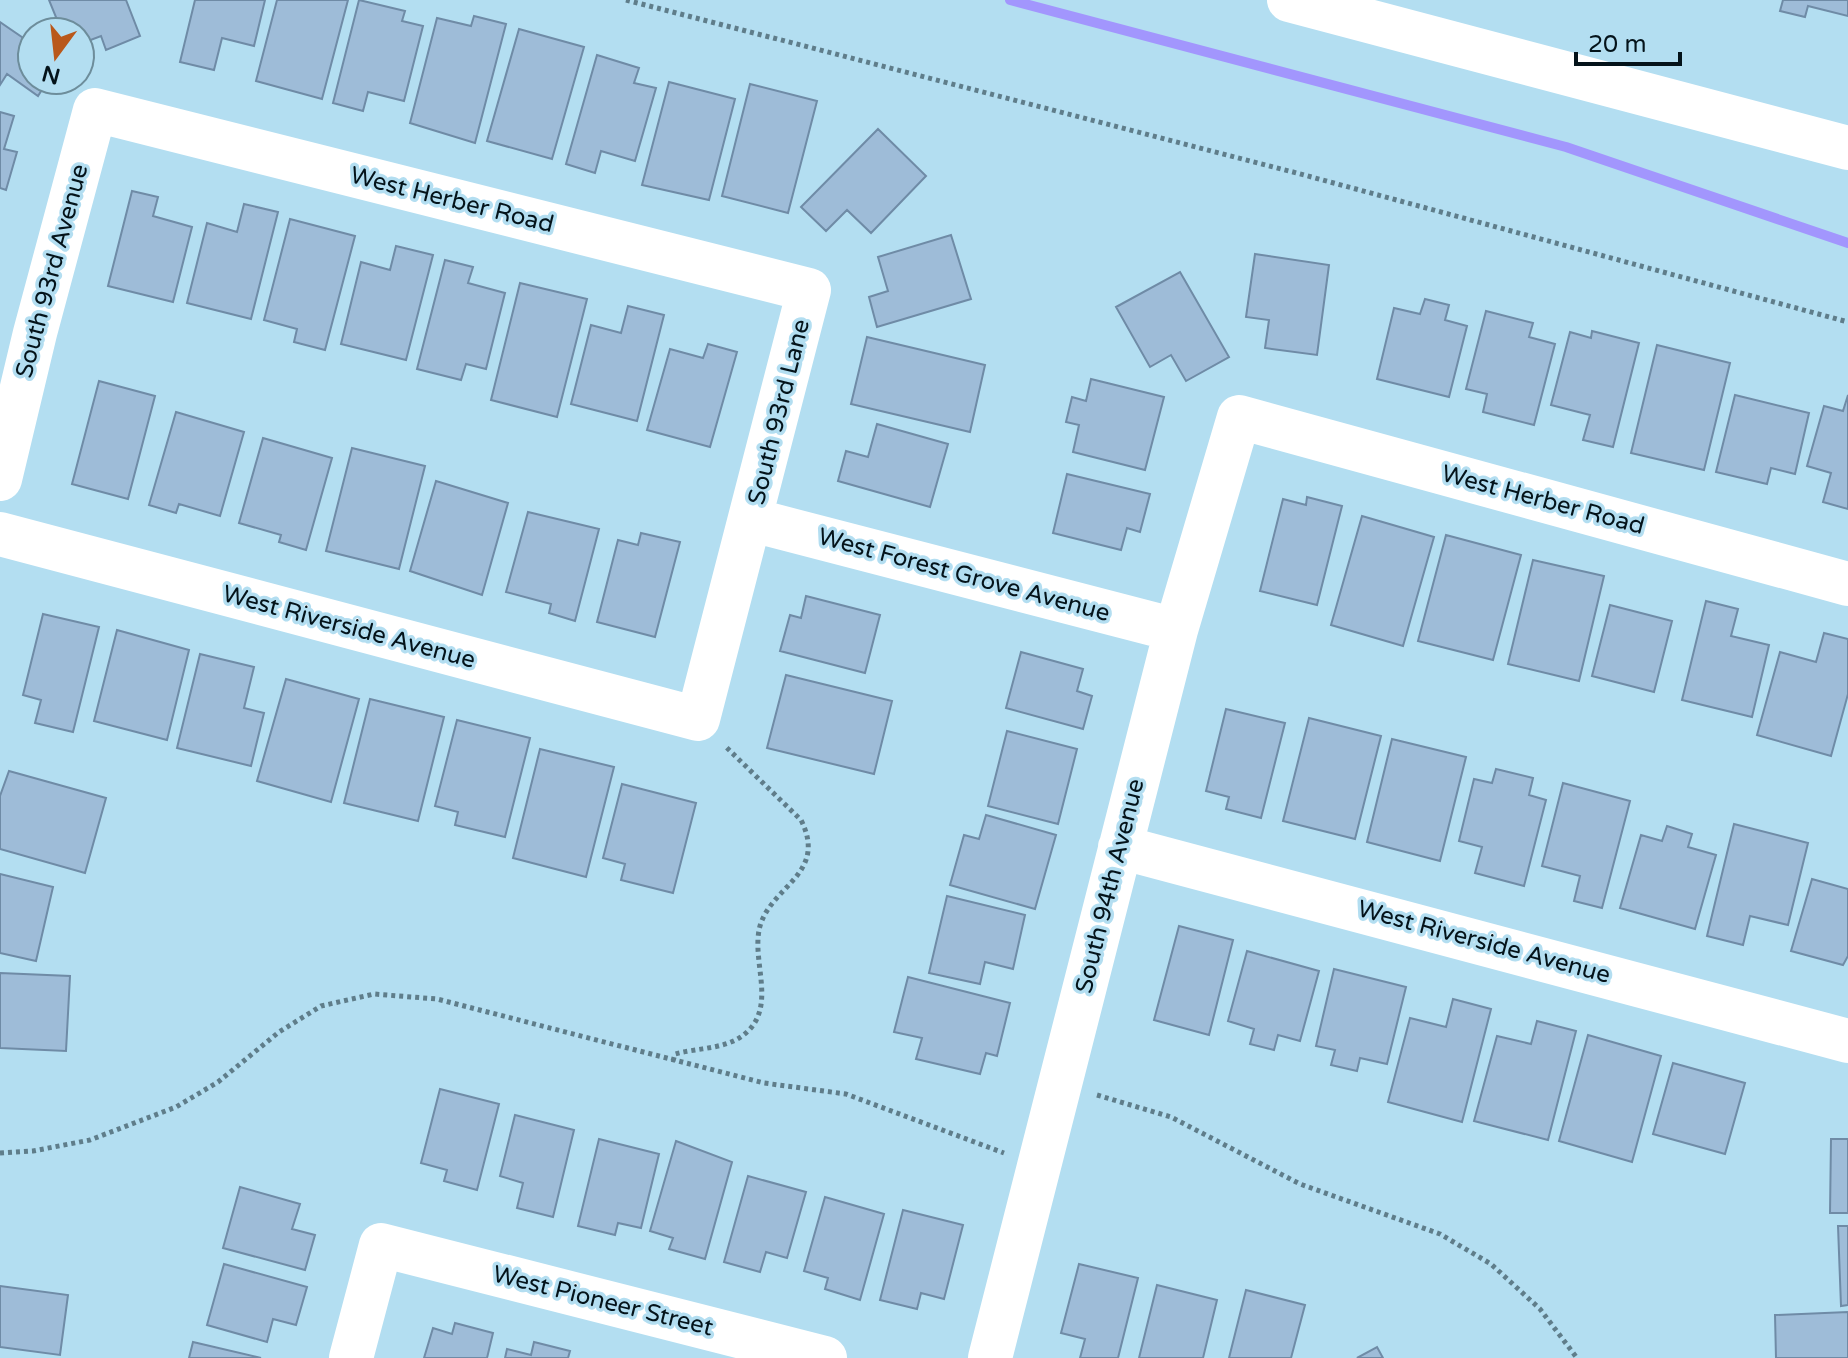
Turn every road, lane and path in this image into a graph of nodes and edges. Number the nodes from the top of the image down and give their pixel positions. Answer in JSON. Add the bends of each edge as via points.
{"nodes":[{"id":1,"x":626,"y":0,"type":"edge"},
{"id":2,"x":1289,"y":0,"type":"edge"},
{"id":3,"x":95,"y":110,"type":"joint"},
{"id":4,"x":1848,"y":148,"type":"edge"},
{"id":5,"x":809,"y":290,"type":"joint"},
{"id":6,"x":1848,"y":322,"type":"edge"},
{"id":7,"x":17,"y":328,"type":"edge"},
{"id":8,"x":1239,"y":417,"type":"joint"},
{"id":9,"x":0,"y":479,"type":"edge"},
{"id":10,"x":752,"y":520,"type":"junction"},
{"id":11,"x":0,"y":534,"type":"edge"},
{"id":12,"x":1848,"y":584,"type":"edge"},
{"id":13,"x":1176,"y":630,"type":"junction"},
{"id":14,"x":698,"y":719,"type":"junction"},
{"id":15,"x":1120,"y":847,"type":"junction"},
{"id":16,"x":1848,"y":1041,"type":"edge"},
{"id":17,"x":673,"y":1061,"type":"junction"},
{"id":18,"x":1059,"y":1085,"type":"junction"},
{"id":19,"x":0,"y":1153,"type":"edge"},
{"id":20,"x":1039,"y":1164,"type":"junction"},
{"id":21,"x":351,"y":1358,"type":"edge"},
{"id":22,"x":825,"y":1358,"type":"edge"},
{"id":23,"x":990,"y":1358,"type":"edge"},
{"id":24,"x":1577,"y":1358,"type":"edge"}],
"edges":[{"from":1,"to":6,"type":"path"},
{"from":2,"to":4,"type":"street"},
{"from":3,"to":5,"type":"street","name":"West Herber Road"},
{"from":3,"to":7,"type":"street","name":"South 93rd Avenue"},
{"from":5,"to":10,"type":"street","name":"South 93rd Lane"},
{"from":7,"to":9,"type":"street","name":"South 93rd Avenue"},
{"from":8,"to":12,"type":"street","name":"West Herber Road"},
{"from":8,"to":13,"type":"street","name":"South 94th Avenue"},
{"from":10,"to":13,"type":"street","name":"West Forest Grove Avenue"},
{"from":10,"to":14,"type":"street","name":"South 93rd Lane"},
{"from":11,"to":14,"type":"street","name":"West Riverside Avenue"},
{"from":13,"to":15,"type":"street","name":"South 94th Avenue"},
{"from":14,"to":17,"type":"path","via":[[786,804],[809,836],[802,869],[760,924],[757,1020],[730,1043],[675,1054]]},
{"from":15,"to":16,"type":"street","name":"West Riverside Avenue"},
{"from":15,"to":18,"type":"street","name":"South 94th Avenue"},
{"from":17,"to":19,"type":"path","via":[[437,999],[347,997],[290,1025],[250,1059],[176,1107],[90,1140]]},
{"from":17,"to":20,"type":"path","via":[[800,1091],[846,1094]]},
{"from":18,"to":20,"type":"street","name":"South 94th Avenue"},
{"from":18,"to":24,"type":"path","via":[[1171,1117],[1300,1184],[1440,1234],[1491,1264],[1540,1309]]},
{"from":20,"to":23,"type":"street","name":"South 94th Avenue"},
{"from":21,"to":22,"type":"street","name":"West Pioneer Street","via":[[381,1245]]}]}
